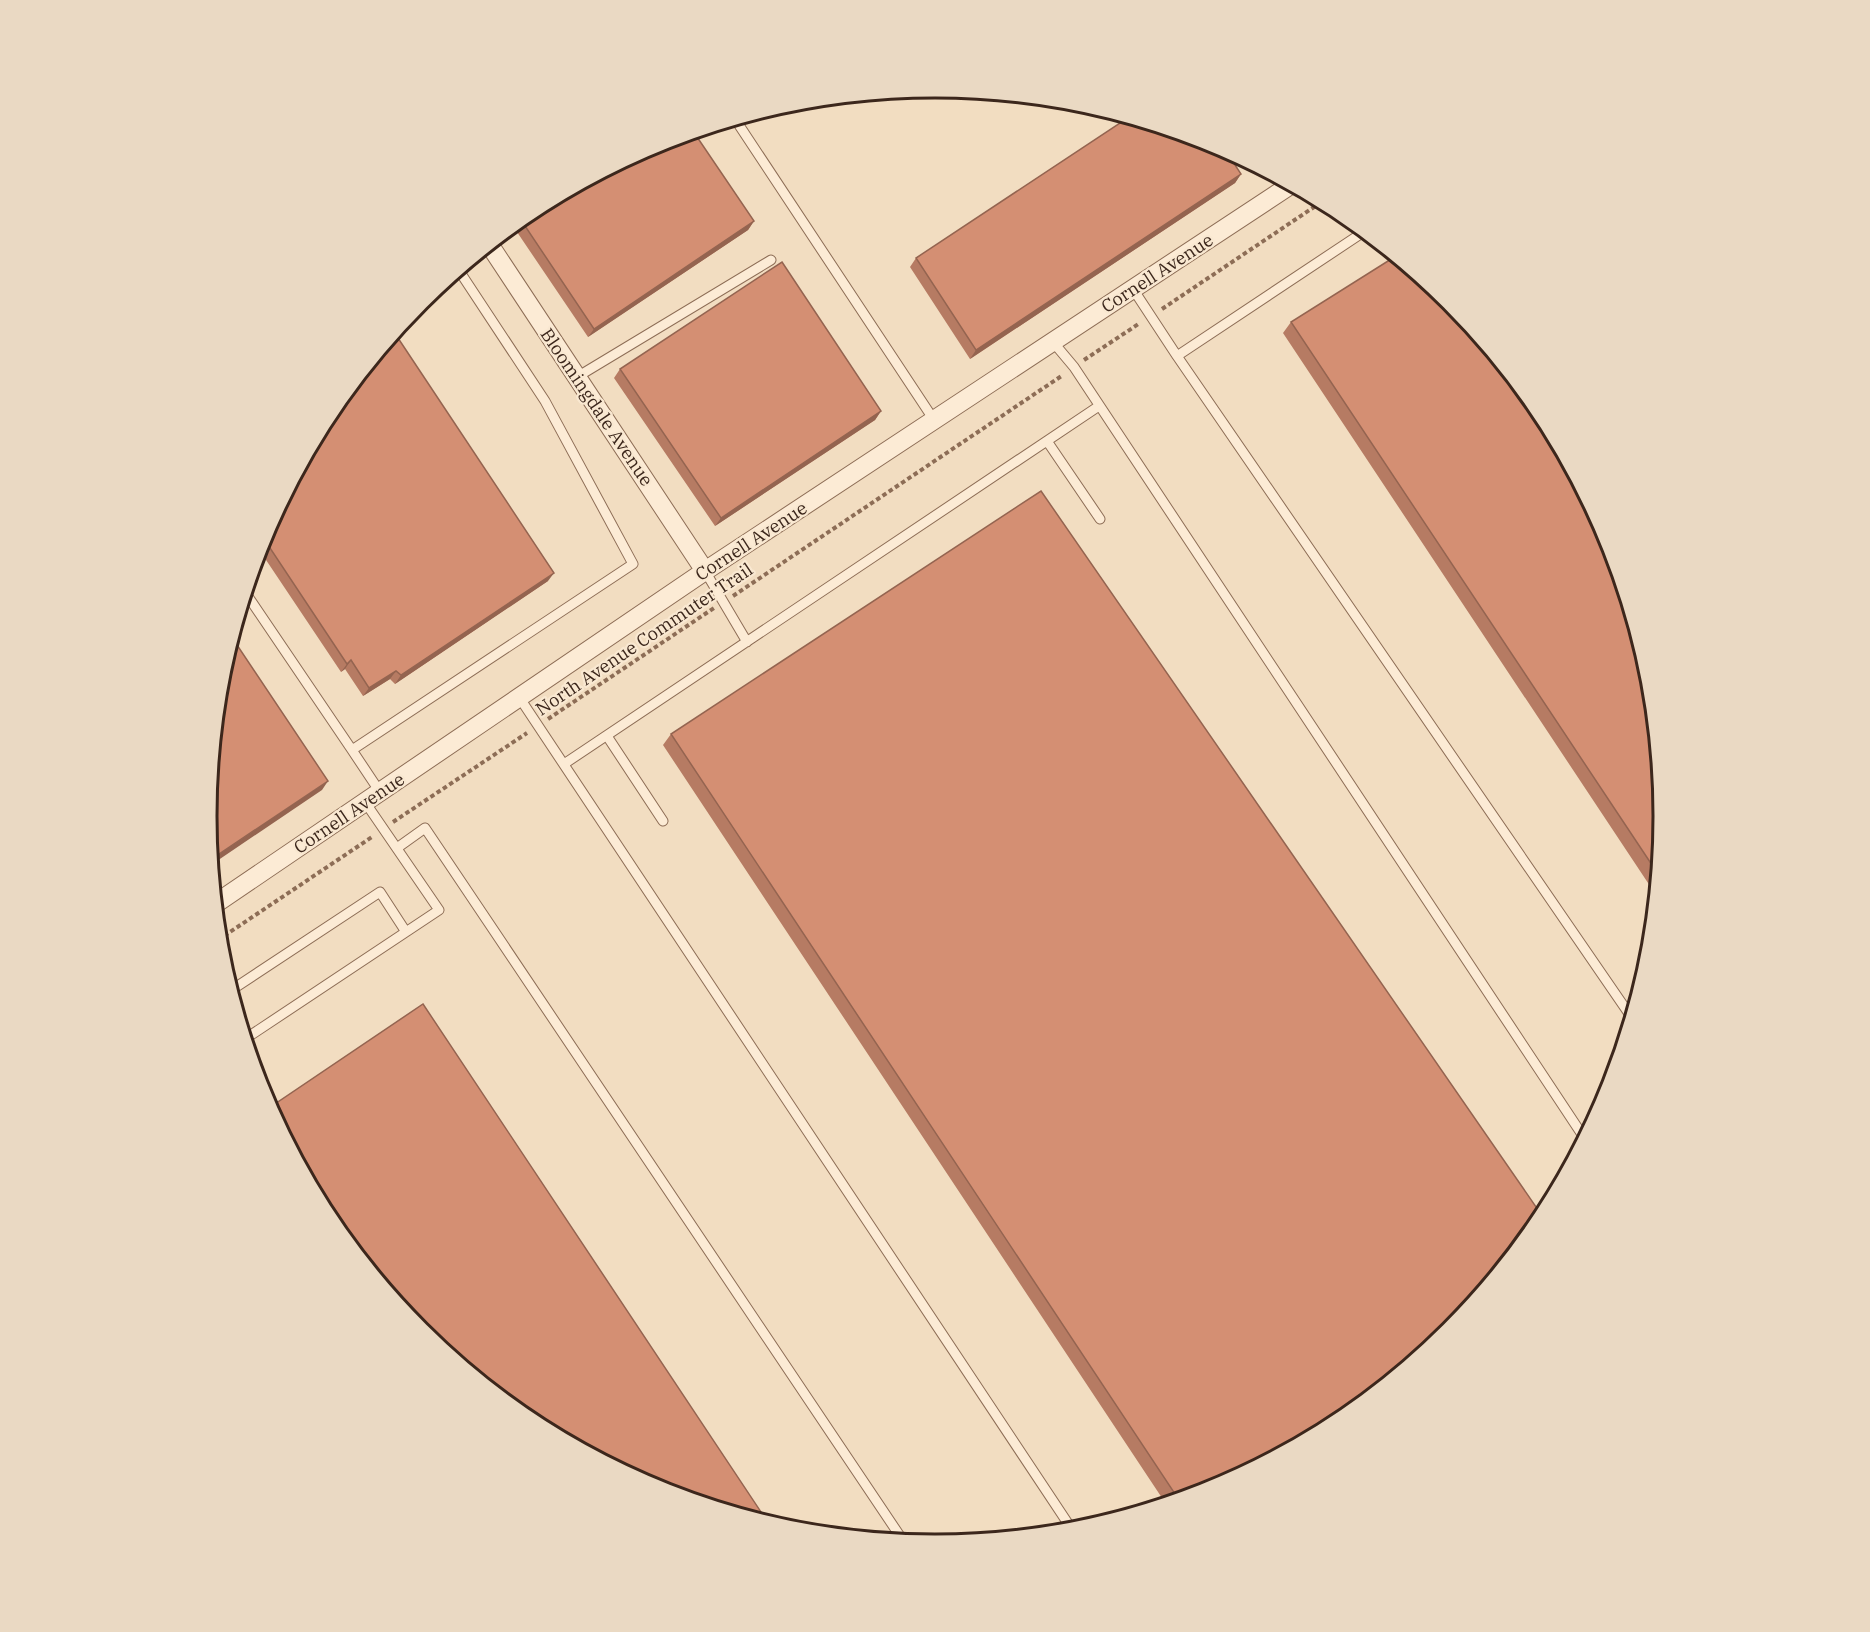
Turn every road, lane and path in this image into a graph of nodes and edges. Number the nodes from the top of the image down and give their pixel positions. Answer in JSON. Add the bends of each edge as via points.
{"nodes":[{"id":1,"x":740,"y":125,"type":"edge"},
{"id":2,"x":1285,"y":189,"type":"edge"},
{"id":3,"x":1314,"y":207,"type":"edge"},
{"id":4,"x":1358,"y":236,"type":"edge"},
{"id":5,"x":493,"y":250,"type":"edge"},
{"id":6,"x":771,"y":260,"type":"dead end"},
{"id":7,"x":462,"y":275,"type":"edge"},
{"id":8,"x":1133,"y":289,"type":"junction"},
{"id":9,"x":1150,"y":316,"type":"junction"},
{"id":10,"x":1053,"y":342,"type":"junction"},
{"id":11,"x":1177,"y":356,"type":"junction"},
{"id":12,"x":1074,"y":367,"type":"junction"},
{"id":13,"x":577,"y":377,"type":"junction"},
{"id":14,"x":1100,"y":406,"type":"junction"},
{"id":15,"x":934,"y":420,"type":"junction"},
{"id":16,"x":1047,"y":441,"type":"junction"},
{"id":17,"x":1100,"y":519,"type":"dead end"},
{"id":18,"x":705,"y":571,"type":"junction"},
{"id":19,"x":250,"y":600,"type":"edge"},
{"id":20,"x":723,"y":602,"type":"junction"},
{"id":21,"x":747,"y":642,"type":"junction"},
{"id":22,"x":519,"y":697,"type":"junction"},
{"id":23,"x":538,"y":726,"type":"junction"},
{"id":24,"x":607,"y":736,"type":"junction"},
{"id":25,"x":351,"y":750,"type":"junction"},
{"id":26,"x":564,"y":764,"type":"junction"},
{"id":27,"x":380,"y":792,"type":"junction"},
{"id":28,"x":365,"y":802,"type":"junction"},
{"id":29,"x":663,"y":821,"type":"dead end"},
{"id":30,"x":383,"y":829,"type":"junction"},
{"id":31,"x":397,"y":848,"type":"junction"},
{"id":32,"x":222,"y":899,"type":"edge"},
{"id":33,"x":406,"y":932,"type":"junction"},
{"id":34,"x":227,"y":933,"type":"edge"},
{"id":35,"x":237,"y":986,"type":"edge"},
{"id":36,"x":1627,"y":1010,"type":"edge"},
{"id":37,"x":251,"y":1035,"type":"edge"},
{"id":38,"x":1580,"y":1132,"type":"edge"},
{"id":39,"x":1067,"y":1522,"type":"edge"},
{"id":40,"x":898,"y":1533,"type":"edge"}],
"edges":[{"from":1,"to":15,"type":"lane"},
{"from":2,"to":8,"type":"street","name":"Cornell Avenue"},
{"from":3,"to":9,"type":"path","name":"North Avenue Commuter Trail"},
{"from":4,"to":11,"type":"lane"},
{"from":5,"to":13,"type":"street","name":"Bloomingdale Avenue"},
{"from":6,"to":13,"type":"lane"},
{"from":7,"to":25,"type":"lane","via":[[545,401],[633,564]]},
{"from":8,"to":9,"type":"lane"},
{"from":8,"to":10,"type":"street","name":"Cornell Avenue"},
{"from":9,"to":11,"type":"lane"},
{"from":9,"to":12,"type":"path","name":"North Avenue Commuter Trail"},
{"from":10,"to":12,"type":"lane"},
{"from":10,"to":15,"type":"street","name":"Cornell Avenue"},
{"from":11,"to":36,"type":"lane"},
{"from":12,"to":14,"type":"lane"},
{"from":12,"to":20,"type":"path","name":"North Avenue Commuter Trail"},
{"from":13,"to":18,"type":"street","name":"Bloomingdale Avenue"},
{"from":14,"to":16,"type":"lane"},
{"from":14,"to":38,"type":"lane"},
{"from":15,"to":18,"type":"street","name":"Cornell Avenue"},
{"from":16,"to":17,"type":"lane"},
{"from":16,"to":21,"type":"lane"},
{"from":18,"to":20,"type":"lane"},
{"from":18,"to":22,"type":"street","name":"Cornell Avenue"},
{"from":19,"to":25,"type":"lane"},
{"from":20,"to":21,"type":"lane"},
{"from":20,"to":23,"type":"path","name":"North Avenue Commuter Trail"},
{"from":21,"to":24,"type":"lane"},
{"from":22,"to":23,"type":"lane"},
{"from":22,"to":27,"type":"street","name":"Cornell Avenue"},
{"from":23,"to":26,"type":"lane"},
{"from":23,"to":30,"type":"path","name":"North Avenue Commuter Trail"},
{"from":24,"to":26,"type":"lane"},
{"from":24,"to":29,"type":"lane"},
{"from":25,"to":27,"type":"lane"},
{"from":26,"to":39,"type":"lane"},
{"from":27,"to":28,"type":"street","name":"Cornell Avenue"},
{"from":28,"to":30,"type":"lane"},
{"from":28,"to":32,"type":"street","name":"Cornell Avenue"},
{"from":30,"to":31,"type":"lane"},
{"from":30,"to":34,"type":"path","name":"North Avenue Commuter Trail"},
{"from":31,"to":33,"type":"lane","via":[[439,910]]},
{"from":31,"to":40,"type":"lane","via":[[425,828]]},
{"from":33,"to":35,"type":"lane","via":[[380,892]]},
{"from":33,"to":37,"type":"lane"}]}
